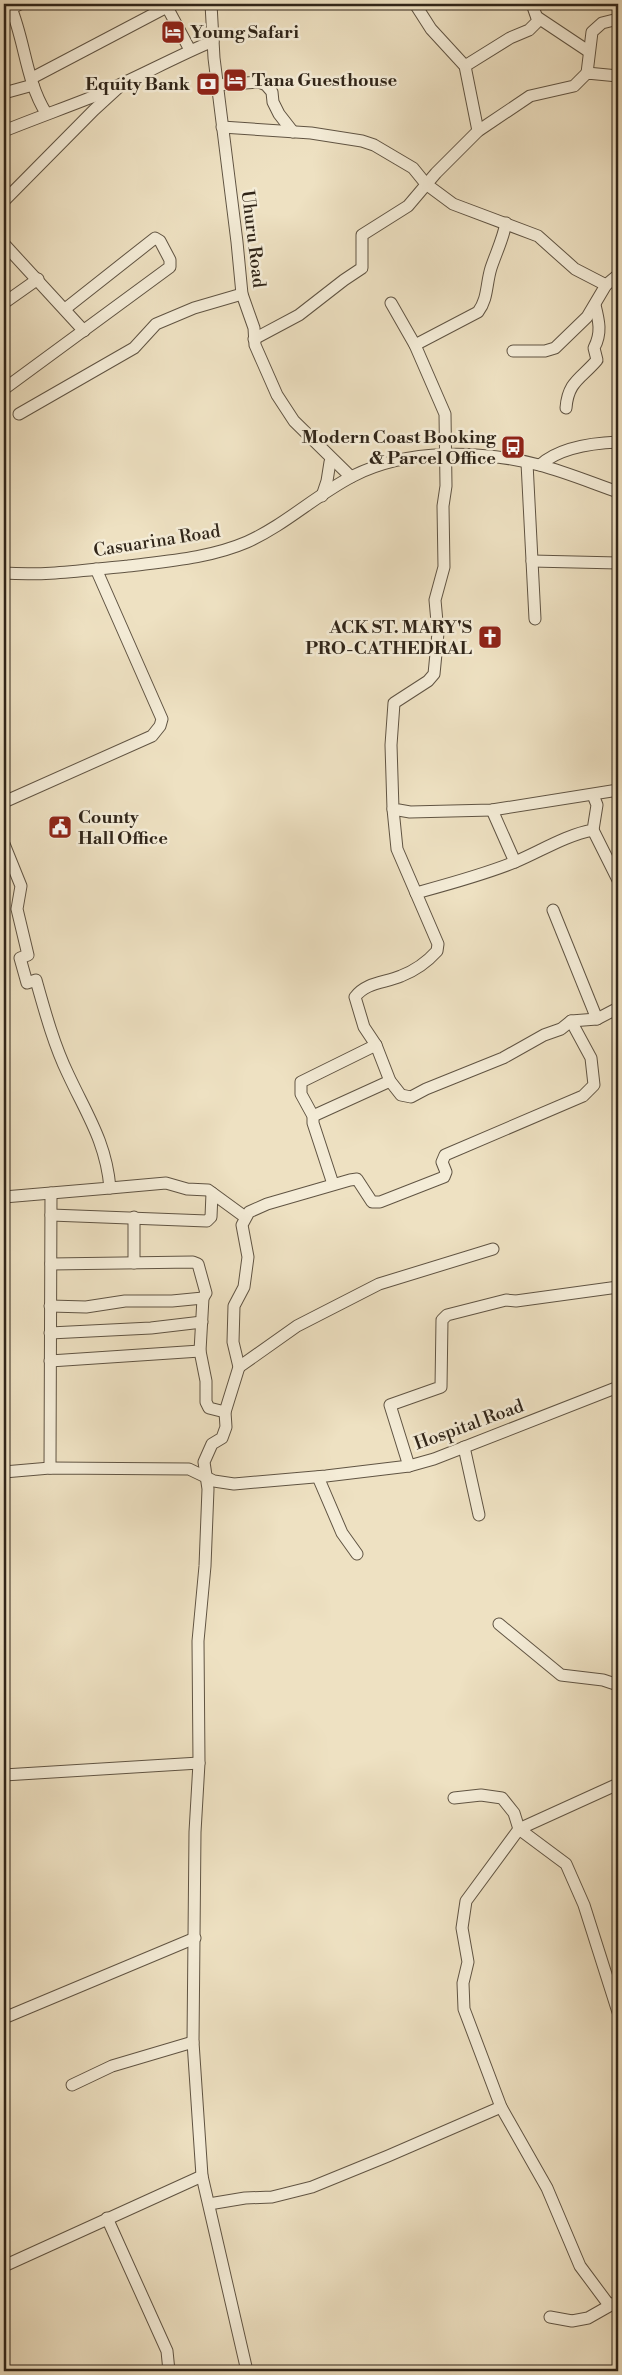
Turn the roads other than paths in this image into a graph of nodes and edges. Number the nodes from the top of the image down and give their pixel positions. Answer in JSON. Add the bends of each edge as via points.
{"nodes":[{"id":1,"x":211,"y":4,"type":"edge"},
{"id":2,"x":415,"y":4,"type":"edge"},
{"id":3,"x":532,"y":4,"type":"edge"},
{"id":4,"x":12,"y":8,"type":"edge"},
{"id":5,"x":537,"y":17,"type":"junction"},
{"id":6,"x":618,"y":19,"type":"edge"},
{"id":7,"x":213,"y":41,"type":"junction"},
{"id":8,"x":190,"y":50,"type":"junction"},
{"id":9,"x":588,"y":51,"type":"junction"},
{"id":10,"x":465,"y":66,"type":"junction"},
{"id":11,"x":587,"y":73,"type":"junction"},
{"id":12,"x":618,"y":76,"type":"edge"},
{"id":13,"x":127,"y":80,"type":"junction"},
{"id":14,"x":33,"y":81,"type":"junction"},
{"id":15,"x":217,"y":85,"type":"junction"},
{"id":16,"x":4,"y":93,"type":"edge"},
{"id":17,"x":88,"y":99,"type":"junction"},
{"id":18,"x":94,"y":110,"type":"junction"},
{"id":19,"x":46,"y":113,"type":"junction"},
{"id":20,"x":222,"y":127,"type":"junction"},
{"id":21,"x":478,"y":131,"type":"junction"},
{"id":22,"x":4,"y":132,"type":"edge"},
{"id":23,"x":293,"y":132,"type":"junction"},
{"id":24,"x":447,"y":164,"type":"junction"},
{"id":25,"x":413,"y":168,"type":"junction"},
{"id":26,"x":426,"y":184,"type":"junction"},
{"id":27,"x":4,"y":201,"type":"edge"},
{"id":28,"x":506,"y":223,"type":"junction"},
{"id":29,"x":4,"y":244,"type":"edge"},
{"id":30,"x":618,"y":275,"type":"edge"},
{"id":31,"x":38,"y":279,"type":"junction"},
{"id":32,"x":606,"y":285,"type":"junction"},
{"id":33,"x":242,"y":294,"type":"junction"},
{"id":34,"x":4,"y":303,"type":"edge"},
{"id":35,"x":390,"y":303,"type":"dead end"},
{"id":36,"x":595,"y":305,"type":"junction"},
{"id":37,"x":65,"y":308,"type":"junction"},
{"id":38,"x":84,"y":330,"type":"junction"},
{"id":39,"x":254,"y":339,"type":"junction"},
{"id":40,"x":415,"y":345,"type":"junction"},
{"id":41,"x":513,"y":351,"type":"dead end"},
{"id":42,"x":4,"y":389,"type":"edge"},
{"id":43,"x":566,"y":408,"type":"dead end"},
{"id":44,"x":19,"y":414,"type":"dead end"},
{"id":45,"x":618,"y":442,"type":"edge"},
{"id":46,"x":444,"y":456,"type":"junction"},
{"id":47,"x":331,"y":460,"type":"junction"},
{"id":48,"x":527,"y":463,"type":"junction"},
{"id":49,"x":540,"y":465,"type":"junction"},
{"id":50,"x":365,"y":470,"type":"junction"},
{"id":51,"x":348,"y":479,"type":"junction"},
{"id":52,"x":618,"y":492,"type":"edge"},
{"id":53,"x":322,"y":496,"type":"junction"},
{"id":54,"x":532,"y":561,"type":"junction"},
{"id":55,"x":618,"y":563,"type":"edge"},
{"id":56,"x":96,"y":569,"type":"junction"},
{"id":57,"x":4,"y":573,"type":"edge"},
{"id":58,"x":535,"y":619,"type":"dead end"},
{"id":59,"x":618,"y":790,"type":"edge"},
{"id":60,"x":593,"y":795,"type":"junction"},
{"id":61,"x":4,"y":802,"type":"edge"},
{"id":62,"x":393,"y":809,"type":"junction"},
{"id":63,"x":492,"y":810,"type":"junction"},
{"id":64,"x":593,"y":830,"type":"junction"},
{"id":65,"x":4,"y":844,"type":"edge"},
{"id":66,"x":515,"y":862,"type":"junction"},
{"id":67,"x":618,"y":880,"type":"edge"},
{"id":68,"x":416,"y":893,"type":"junction"},
{"id":69,"x":553,"y":910,"type":"dead end"},
{"id":70,"x":618,"y":1008,"type":"edge"},
{"id":71,"x":597,"y":1018,"type":"junction"},
{"id":72,"x":571,"y":1021,"type":"junction"},
{"id":73,"x":376,"y":1045,"type":"junction"},
{"id":74,"x":390,"y":1081,"type":"junction"},
{"id":75,"x":313,"y":1116,"type":"junction"},
{"id":76,"x":333,"y":1184,"type":"junction"},
{"id":77,"x":110,"y":1188,"type":"junction"},
{"id":78,"x":212,"y":1192,"type":"junction"},
{"id":79,"x":51,"y":1193,"type":"junction"},
{"id":80,"x":4,"y":1197,"type":"edge"},
{"id":81,"x":51,"y":1215,"type":"junction"},
{"id":82,"x":134,"y":1217,"type":"junction"},
{"id":83,"x":245,"y":1217,"type":"junction"},
{"id":84,"x":493,"y":1249,"type":"dead end"},
{"id":85,"x":134,"y":1263,"type":"junction"},
{"id":86,"x":51,"y":1264,"type":"junction"},
{"id":87,"x":618,"y":1287,"type":"edge"},
{"id":88,"x":203,"y":1298,"type":"junction"},
{"id":89,"x":50,"y":1306,"type":"junction"},
{"id":90,"x":202,"y":1322,"type":"junction"},
{"id":91,"x":50,"y":1333,"type":"junction"},
{"id":92,"x":200,"y":1351,"type":"junction"},
{"id":93,"x":50,"y":1361,"type":"junction"},
{"id":94,"x":239,"y":1367,"type":"junction"},
{"id":95,"x":618,"y":1388,"type":"edge"},
{"id":96,"x":225,"y":1412,"type":"junction"},
{"id":97,"x":464,"y":1447,"type":"junction"},
{"id":98,"x":409,"y":1466,"type":"junction"},
{"id":99,"x":50,"y":1468,"type":"junction"},
{"id":100,"x":4,"y":1472,"type":"edge"},
{"id":101,"x":318,"y":1477,"type":"junction"},
{"id":102,"x":208,"y":1478,"type":"junction"},
{"id":103,"x":479,"y":1515,"type":"dead end"},
{"id":104,"x":357,"y":1554,"type":"dead end"},
{"id":105,"x":499,"y":1624,"type":"dead end"},
{"id":106,"x":618,"y":1685,"type":"edge"},
{"id":107,"x":199,"y":1763,"type":"junction"},
{"id":108,"x":4,"y":1774,"type":"edge"},
{"id":109,"x":618,"y":1784,"type":"edge"},
{"id":110,"x":454,"y":1798,"type":"dead end"},
{"id":111,"x":519,"y":1829,"type":"junction"},
{"id":112,"x":195,"y":1938,"type":"junction"},
{"id":113,"x":618,"y":2012,"type":"edge"},
{"id":114,"x":4,"y":2018,"type":"edge"},
{"id":115,"x":193,"y":2042,"type":"junction"},
{"id":116,"x":72,"y":2085,"type":"dead end"},
{"id":117,"x":500,"y":2107,"type":"junction"},
{"id":118,"x":202,"y":2176,"type":"junction"},
{"id":119,"x":209,"y":2204,"type":"junction"},
{"id":120,"x":107,"y":2218,"type":"junction"},
{"id":121,"x":4,"y":2266,"type":"edge"},
{"id":122,"x":614,"y":2303,"type":"edge"},
{"id":123,"x":550,"y":2317,"type":"dead end"},
{"id":124,"x":169,"y":2371,"type":"edge"},
{"id":125,"x":247,"y":2371,"type":"edge"}],
"edges":[{"from":1,"to":7,"type":"street","name":"Uhuru Road"},
{"from":2,"to":10,"type":"street","via":[[430,29]]},
{"from":3,"to":5,"type":"street"},
{"from":4,"to":14,"type":"street"},
{"from":5,"to":9,"type":"street"},
{"from":5,"to":10,"type":"street","via":[[534,27]]},
{"from":6,"to":9,"type":"street","via":[[607,20],[594,29]]},
{"from":7,"to":8,"type":"street"},
{"from":7,"to":15,"type":"street","name":"Uhuru Road"},
{"from":8,"to":13,"type":"street"},
{"from":8,"to":14,"type":"street","via":[[167,7]]},
{"from":9,"to":11,"type":"street"},
{"from":10,"to":21,"type":"street"},
{"from":11,"to":12,"type":"street"},
{"from":11,"to":21,"type":"street","via":[[574,86],[530,96]]},
{"from":13,"to":17,"type":"street"},
{"from":13,"to":18,"type":"street"},
{"from":14,"to":16,"type":"street"},
{"from":14,"to":19,"type":"street"},
{"from":15,"to":20,"type":"street","name":"Uhuru Road"},
{"from":15,"to":23,"type":"street","via":[[259,82],[266,85],[272,92],[279,114]]},
{"from":17,"to":18,"type":"street"},
{"from":17,"to":19,"type":"street"},
{"from":18,"to":27,"type":"street"},
{"from":19,"to":22,"type":"street"},
{"from":20,"to":23,"type":"street"},
{"from":20,"to":33,"type":"street","name":"Uhuru Road"},
{"from":21,"to":24,"type":"street"},
{"from":23,"to":25,"type":"street","via":[[362,141]]},
{"from":24,"to":25,"type":"street","via":[[428,169]]},
{"from":24,"to":26,"type":"street"},
{"from":25,"to":26,"type":"street"},
{"from":26,"to":28,"type":"street","via":[[453,204]]},
{"from":26,"to":39,"type":"street","via":[[408,206],[362,235],[362,268],[299,316]]},
{"from":28,"to":32,"type":"street","via":[[538,236],[575,269]]},
{"from":28,"to":40,"type":"street","via":[[492,266],[485,304],[478,312]]},
{"from":29,"to":31,"type":"street"},
{"from":30,"to":32,"type":"street"},
{"from":31,"to":34,"type":"street"},
{"from":31,"to":37,"type":"street"},
{"from":32,"to":36,"type":"street"},
{"from":33,"to":39,"type":"street","name":"Uhuru Road","via":[[251,317]]},
{"from":33,"to":44,"type":"street","via":[[194,308],[156,324],[134,348]]},
{"from":35,"to":40,"type":"street"},
{"from":36,"to":41,"type":"street","via":[[587,318],[555,348],[537,352]]},
{"from":36,"to":43,"type":"street","via":[[600,326],[594,348],[597,360],[574,381],[567,395]]},
{"from":37,"to":38,"type":"street"},
{"from":37,"to":38,"type":"street","via":[[155,238],[160,241],[170,260],[170,267]]},
{"from":38,"to":42,"type":"street"},
{"from":39,"to":47,"type":"street","name":"Uhuru Road","via":[[277,395],[294,421]]},
{"from":40,"to":46,"type":"street","via":[[445,414]]},
{"from":45,"to":49,"type":"street","via":[[556,454]]},
{"from":46,"to":48,"type":"street","name":"Casuarina Road","via":[[495,456]]},
{"from":46,"to":50,"type":"street","name":"Casuarina Road","via":[[412,459]]},
{"from":46,"to":62,"type":"street","via":[[444,568],[435,600],[438,633],[434,674],[428,682],[394,703],[391,745]]},
{"from":47,"to":50,"type":"street"},
{"from":47,"to":51,"type":"street","name":"Uhuru Road"},
{"from":47,"to":53,"type":"street"},
{"from":48,"to":49,"type":"street","name":"Casuarina Road"},
{"from":48,"to":54,"type":"street"},
{"from":49,"to":52,"type":"street","name":"Casuarina Road"},
{"from":50,"to":51,"type":"street","name":"Casuarina Road"},
{"from":51,"to":53,"type":"street","name":"Casuarina Road"},
{"from":53,"to":56,"type":"street","name":"Casuarina Road","via":[[272,529],[212,553]]},
{"from":54,"to":55,"type":"street"},
{"from":54,"to":58,"type":"street"},
{"from":56,"to":57,"type":"street","name":"Casuarina Road","via":[[42,574]]},
{"from":56,"to":61,"type":"street","via":[[162,718],[160,726],[152,736]]},
{"from":59,"to":60,"type":"street"},
{"from":60,"to":63,"type":"street"},
{"from":60,"to":64,"type":"street","via":[[597,805]]},
{"from":62,"to":63,"type":"street","via":[[410,812]]},
{"from":62,"to":68,"type":"street","via":[[397,848]]},
{"from":63,"to":66,"type":"street"},
{"from":64,"to":66,"type":"street","via":[[579,833]]},
{"from":64,"to":67,"type":"street"},
{"from":65,"to":77,"type":"street","via":[[21,886],[17,909],[28,955],[20,958],[27,983],[36,980],[67,1073],[100,1137]]},
{"from":66,"to":68,"type":"street"},
{"from":68,"to":73,"type":"street","via":[[438,951],[402,976],[372,984],[355,997],[364,1027]]},
{"from":69,"to":71,"type":"street"},
{"from":70,"to":71,"type":"street"},
{"from":71,"to":72,"type":"street"},
{"from":72,"to":74,"type":"street","via":[[561,1030],[544,1035],[503,1058],[412,1097],[401,1096]]},
{"from":72,"to":76,"type":"street","via":[[591,1058],[594,1085],[583,1096],[444,1155],[444,1177],[380,1202],[372,1202],[357,1180]]},
{"from":73,"to":74,"type":"street"},
{"from":73,"to":75,"type":"street","via":[[301,1082],[301,1094]]},
{"from":74,"to":75,"type":"street"},
{"from":75,"to":76,"type":"street"},
{"from":76,"to":83,"type":"street","via":[[267,1204]]},
{"from":77,"to":78,"type":"street","via":[[166,1183]]},
{"from":77,"to":79,"type":"street"},
{"from":78,"to":82,"type":"street","via":[[207,1221]]},
{"from":78,"to":83,"type":"street"},
{"from":79,"to":80,"type":"street"},
{"from":79,"to":81,"type":"street"},
{"from":81,"to":82,"type":"street"},
{"from":81,"to":86,"type":"street"},
{"from":82,"to":85,"type":"street"},
{"from":83,"to":94,"type":"street","via":[[242,1225],[248,1257],[244,1287],[234,1306],[233,1342]]},
{"from":84,"to":94,"type":"street","via":[[379,1284],[297,1326]]},
{"from":85,"to":86,"type":"street"},
{"from":85,"to":88,"type":"street","via":[[198,1264],[206,1293]]},
{"from":86,"to":89,"type":"street"},
{"from":87,"to":98,"type":"street","via":[[506,1300],[442,1320],[441,1387],[390,1405]]},
{"from":88,"to":89,"type":"street"},
{"from":88,"to":90,"type":"street"},
{"from":89,"to":91,"type":"street"},
{"from":90,"to":91,"type":"street"},
{"from":90,"to":92,"type":"street"},
{"from":91,"to":93,"type":"street"},
{"from":92,"to":93,"type":"street"},
{"from":92,"to":96,"type":"street","via":[[207,1405]]},
{"from":93,"to":99,"type":"street"},
{"from":94,"to":96,"type":"street"},
{"from":95,"to":97,"type":"street","name":"Hospital Road"},
{"from":96,"to":102,"type":"street","via":[[226,1427],[222,1438],[212,1444],[204,1462]]},
{"from":97,"to":98,"type":"street","name":"Hospital Road"},
{"from":97,"to":103,"type":"street"},
{"from":98,"to":101,"type":"street","name":"Hospital Road"},
{"from":99,"to":100,"type":"street","name":"Hospital Road"},
{"from":99,"to":102,"type":"street","name":"Hospital Road","via":[[189,1470]]},
{"from":101,"to":102,"type":"street","name":"Hospital Road","via":[[234,1484]]},
{"from":101,"to":104,"type":"street","via":[[342,1533]]},
{"from":102,"to":107,"type":"street","via":[[198,1641]]},
{"from":105,"to":106,"type":"street","via":[[561,1675]]},
{"from":107,"to":108,"type":"street"},
{"from":107,"to":112,"type":"street"},
{"from":109,"to":111,"type":"street"},
{"from":110,"to":111,"type":"street","via":[[502,1798],[514,1813]]},
{"from":111,"to":113,"type":"street","via":[[566,1864],[584,1904]]},
{"from":111,"to":117,"type":"street","via":[[466,1901],[462,1928],[468,1962],[463,1983],[464,2009]]},
{"from":112,"to":114,"type":"street"},
{"from":112,"to":115,"type":"street"},
{"from":115,"to":116,"type":"street","via":[[112,2066]]},
{"from":115,"to":118,"type":"street"},
{"from":117,"to":119,"type":"street","via":[[312,2187],[272,2197]]},
{"from":117,"to":122,"type":"street","via":[[548,2188],[580,2266]]},
{"from":118,"to":119,"type":"street"},
{"from":118,"to":120,"type":"street"},
{"from":119,"to":125,"type":"street"},
{"from":120,"to":121,"type":"street"},
{"from":120,"to":124,"type":"street","via":[[167,2351]]},
{"from":122,"to":123,"type":"street","via":[[582,2320]]}]}
